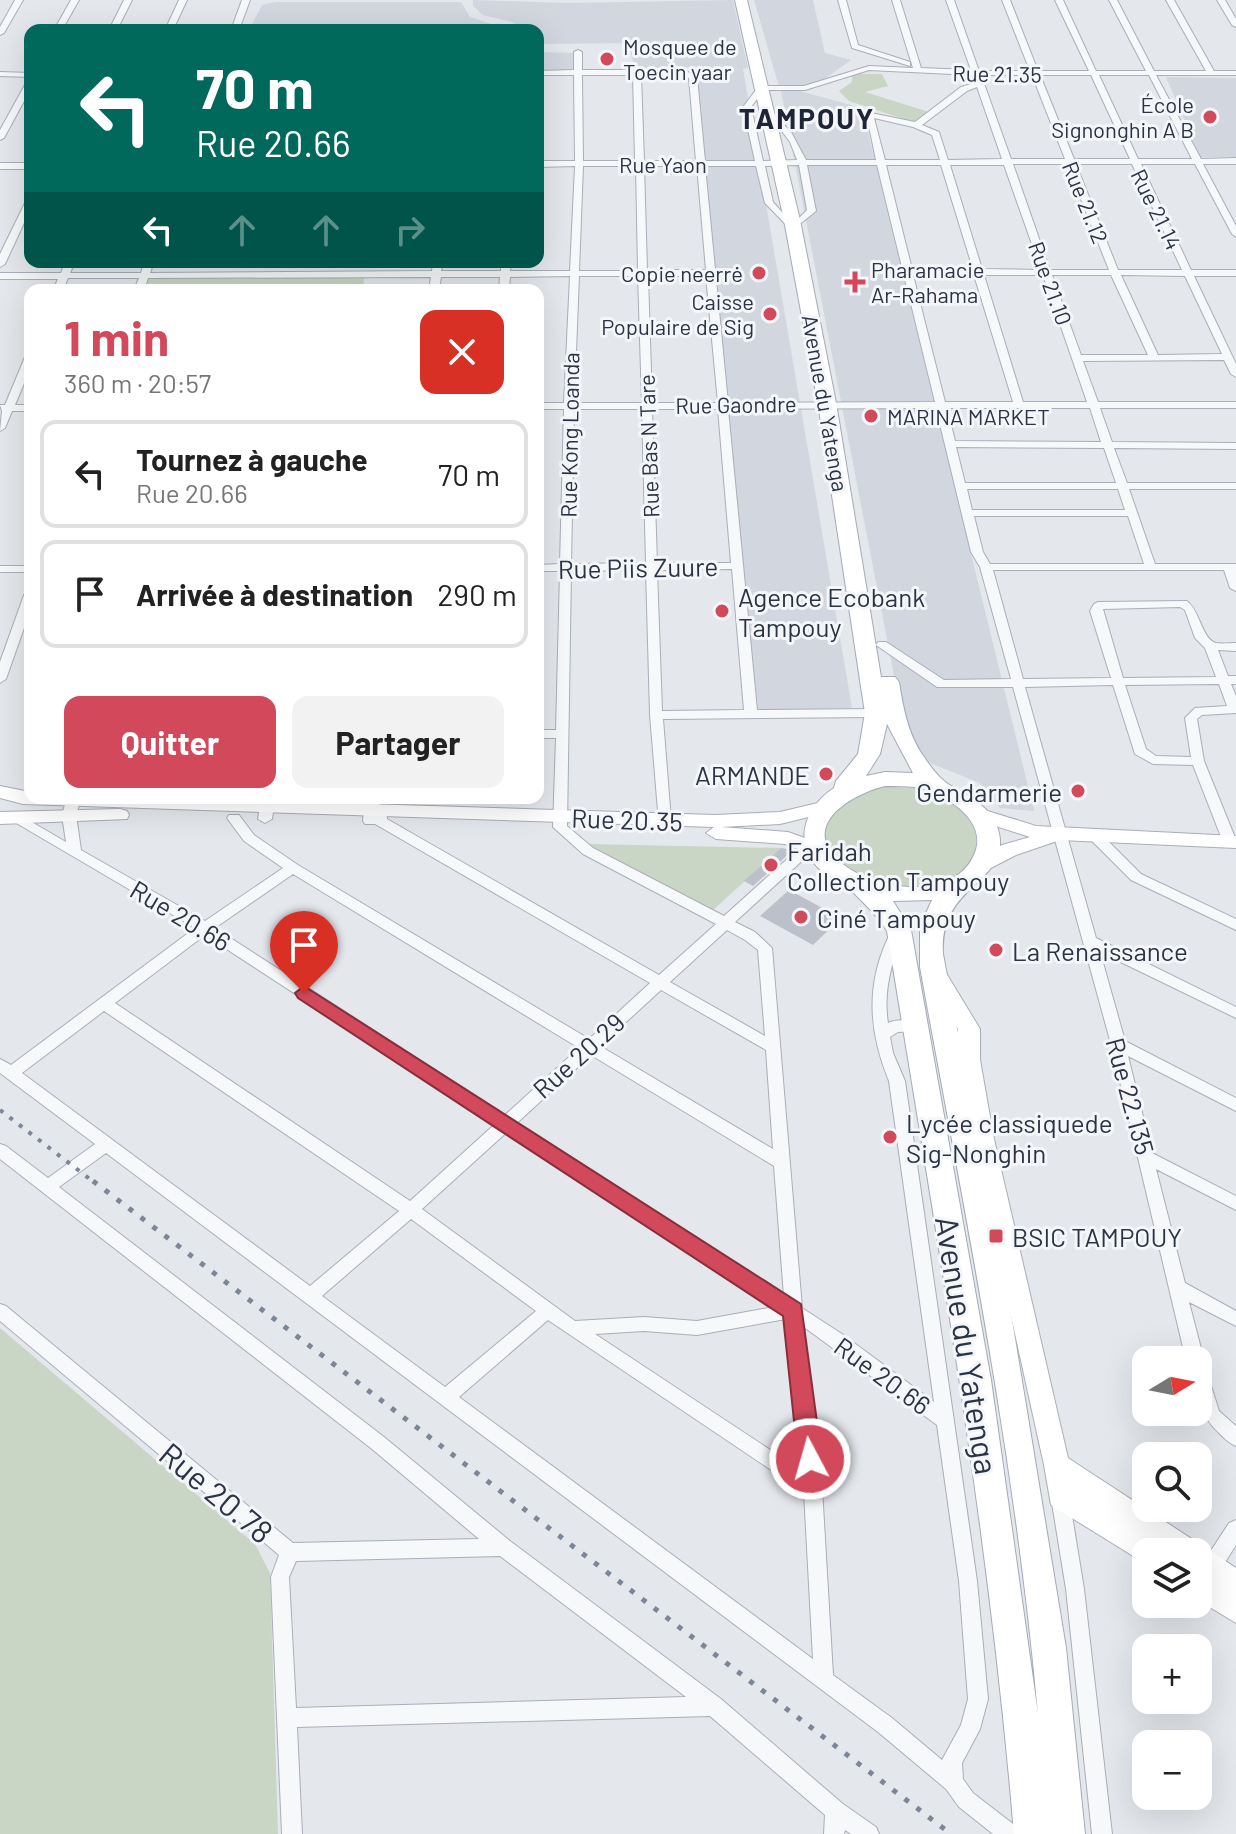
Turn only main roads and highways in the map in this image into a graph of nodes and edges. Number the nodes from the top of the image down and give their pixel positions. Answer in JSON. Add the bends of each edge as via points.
{"nodes":[{"id":1,"x":741,"y":0,"type":"edge"},
{"id":2,"x":750,"y":0,"type":"edge"},
{"id":3,"x":766,"y":88,"type":"junction"},
{"id":4,"x":791,"y":164,"type":"junction"},
{"id":5,"x":867,"y":609,"type":"junction"},
{"id":6,"x":940,"y":787,"type":"junction"},
{"id":7,"x":0,"y":792,"type":"edge"},
{"id":8,"x":24,"y":798,"type":"edge"},
{"id":9,"x":827,"y":802,"type":"junction"},
{"id":10,"x":72,"y":804,"type":"edge"},
{"id":11,"x":206,"y":804,"type":"edge"},
{"id":12,"x":267,"y":809,"type":"edge"},
{"id":13,"x":375,"y":813,"type":"edge"},
{"id":14,"x":978,"y":814,"type":"junction"},
{"id":15,"x":7,"y":818,"type":"edge"},
{"id":16,"x":560,"y":822,"type":"junction"},
{"id":17,"x":1060,"y":835,"type":"junction"},
{"id":18,"x":1233,"y":842,"type":"edge"},
{"id":19,"x":815,"y":849,"type":"junction"},
{"id":20,"x":970,"y":874,"type":"junction"},
{"id":21,"x":850,"y":879,"type":"junction"},
{"id":22,"x":932,"y":967,"type":"junction"},
{"id":23,"x":1057,"y":1465,"type":"junction"},
{"id":24,"x":1167,"y":1538,"type":"edge"},
{"id":25,"x":1132,"y":1543,"type":"edge"},
{"id":26,"x":1212,"y":1577,"type":"edge"},
{"id":27,"x":1236,"y":1583,"type":"edge"},
{"id":28,"x":1212,"y":1585,"type":"edge"},
{"id":29,"x":1236,"y":1610,"type":"edge"},
{"id":30,"x":1025,"y":1831,"type":"edge"},
{"id":31,"x":1067,"y":1834,"type":"edge"}],
"edges":[{"from":1,"to":3,"type":"main road","name":"Avenue du Yatenga"},
{"from":2,"to":3,"type":"main road","name":"Avenue du Yatenga"},
{"from":3,"to":4,"type":"main road","name":"Avenue du Yatenga"},
{"from":3,"to":4,"type":"main road","name":"Avenue du Yatenga"},
{"from":4,"to":5,"type":"main road","name":"Avenue du Yatenga"},
{"from":5,"to":6,"type":"main road","name":"Avenue du Yatenga","via":[[882,645],[899,737],[913,761]]},
{"from":5,"to":9,"type":"main road","name":"Avenue du Yatenga","via":[[877,730],[866,761]]},
{"from":6,"to":9,"type":"main road","via":[[909,779],[877,779],[848,787]]},
{"from":6,"to":14,"type":"main road"},
{"from":7,"to":8,"type":"main road","name":"Rue 20.35"},
{"from":9,"to":16,"type":"main road","name":"Rue 20.35","via":[[764,819]]},
{"from":9,"to":19,"type":"main road","via":[[814,832]]},
{"from":10,"to":12,"type":"main road","name":"Rue 20.35","via":[[234,818]]},
{"from":10,"to":15,"type":"main road","name":"Rue 20.35"},
{"from":11,"to":12,"type":"main road","name":"Rue 20.35"},
{"from":12,"to":13,"type":"main road","name":"Rue 20.35"},
{"from":13,"to":16,"type":"main road","name":"Rue 20.35"},
{"from":14,"to":17,"type":"main road"},
{"from":14,"to":20,"type":"main road","via":[[988,844]]},
{"from":16,"to":19,"type":"main road","name":"Rue 20.35","via":[[765,835]]},
{"from":17,"to":18,"type":"main road"},
{"from":17,"to":20,"type":"main road","via":[[1009,850]]},
{"from":19,"to":21,"type":"main road"},
{"from":20,"to":21,"type":"main road","via":[[936,891],[907,894],[876,890]]},
{"from":20,"to":22,"type":"main road","name":"Avenue du Yatenga","via":[[936,913]]},
{"from":21,"to":30,"type":"main road","name":"Avenue du Yatenga","via":[[883,905],[899,930],[1015,1646]]},
{"from":22,"to":23,"type":"main road","via":[[969,1029],[983,1139]]},
{"from":22,"to":31,"type":"main road","name":"Avenue du Yatenga","via":[[996,1308],[1049,1648]]},
{"from":23,"to":24,"type":"main road"},
{"from":23,"to":25,"type":"main road","via":[[1060,1497]]},
{"from":26,"to":27,"type":"main road"},
{"from":28,"to":29,"type":"main road"}]}
